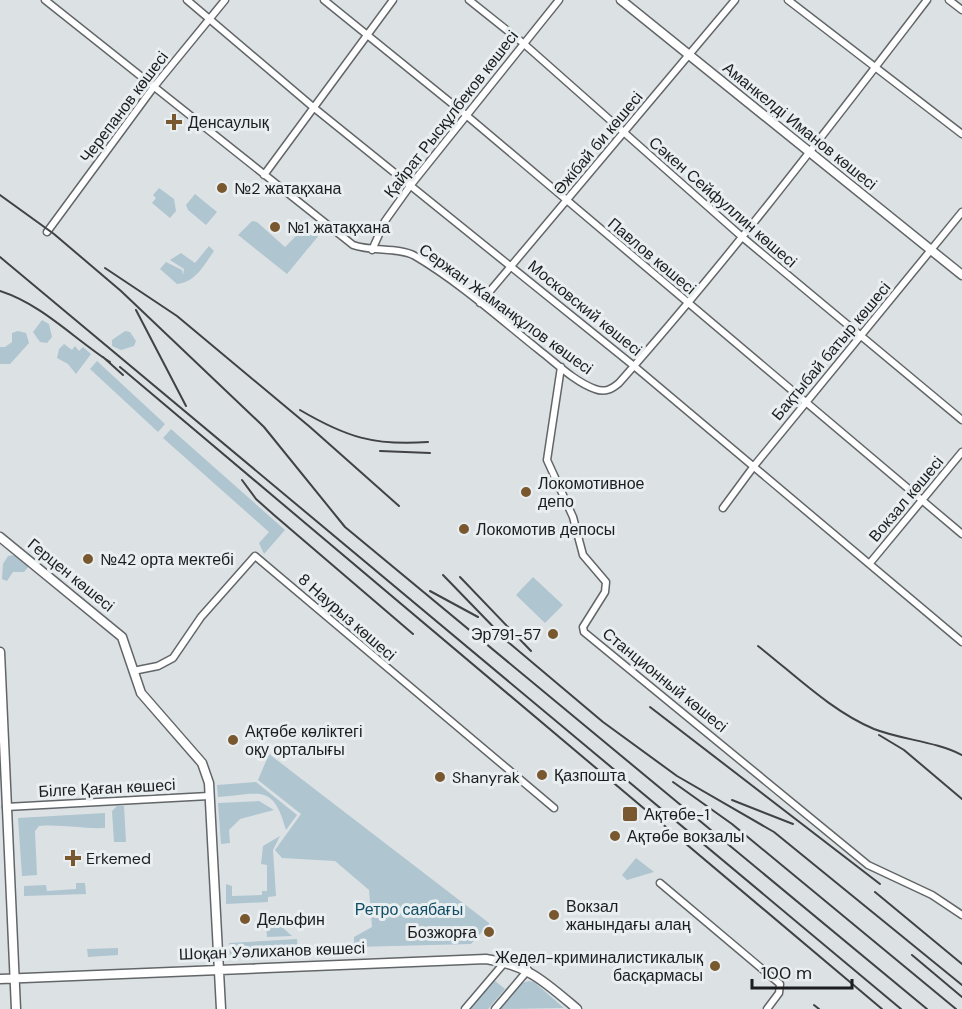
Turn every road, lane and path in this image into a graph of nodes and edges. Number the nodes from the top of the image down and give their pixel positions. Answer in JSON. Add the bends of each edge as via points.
{"nodes":[{"id":1,"x":187,"y":0,"type":"edge"},
{"id":2,"x":225,"y":0,"type":"edge"},
{"id":3,"x":324,"y":0,"type":"edge"},
{"id":4,"x":393,"y":0,"type":"edge"},
{"id":5,"x":469,"y":0,"type":"edge"},
{"id":6,"x":559,"y":0,"type":"edge"},
{"id":7,"x":621,"y":0,"type":"edge"},
{"id":8,"x":735,"y":0,"type":"edge"},
{"id":9,"x":788,"y":0,"type":"edge"},
{"id":10,"x":927,"y":0,"type":"edge"},
{"id":11,"x":949,"y":0,"type":"edge"},
{"id":12,"x":47,"y":1,"type":"edge"},
{"id":13,"x":962,"y":10,"type":"edge"},
{"id":14,"x":209,"y":20,"type":"junction"},
{"id":15,"x":367,"y":35,"type":"junction"},
{"id":16,"x":523,"y":43,"type":"junction"},
{"id":17,"x":689,"y":56,"type":"junction"},
{"id":18,"x":875,"y":68,"type":"junction"},
{"id":19,"x":153,"y":88,"type":"junction"},
{"id":20,"x":313,"y":107,"type":"junction"},
{"id":21,"x":466,"y":115,"type":"junction"},
{"id":22,"x":962,"y":134,"type":"edge"},
{"id":23,"x":624,"y":135,"type":"junction"},
{"id":24,"x":810,"y":153,"type":"junction"},
{"id":25,"x":264,"y":175,"type":"junction"},
{"id":26,"x":410,"y":186,"type":"junction"},
{"id":27,"x":567,"y":201,"type":"junction"},
{"id":28,"x":962,"y":212,"type":"edge"},
{"id":29,"x":47,"y":232,"type":"dead end"},
{"id":30,"x":741,"y":236,"type":"junction"},
{"id":31,"x":372,"y":250,"type":"junction"},
{"id":32,"x":931,"y":251,"type":"junction"},
{"id":33,"x":511,"y":266,"type":"junction"},
{"id":34,"x":962,"y":275,"type":"edge"},
{"id":35,"x":480,"y":303,"type":"junction"},
{"id":36,"x":686,"y":303,"type":"junction"},
{"id":37,"x":861,"y":337,"type":"junction"},
{"id":38,"x":634,"y":366,"type":"junction"},
{"id":39,"x":561,"y":367,"type":"junction"},
{"id":40,"x":806,"y":403,"type":"junction"},
{"id":41,"x":962,"y":420,"type":"edge"},
{"id":42,"x":962,"y":452,"type":"edge"},
{"id":43,"x":955,"y":461,"type":"junction"},
{"id":44,"x":754,"y":466,"type":"junction"},
{"id":45,"x":962,"y":467,"type":"edge"},
{"id":46,"x":923,"y":500,"type":"junction"},
{"id":47,"x":723,"y":508,"type":"dead end"},
{"id":48,"x":962,"y":534,"type":"edge"},
{"id":49,"x":1,"y":540,"type":"edge"},
{"id":50,"x":870,"y":563,"type":"junction"},
{"id":51,"x":962,"y":642,"type":"edge"},
{"id":52,"x":0,"y":652,"type":"edge"},
{"id":53,"x":133,"y":671,"type":"junction"},
{"id":54,"x":1,"y":718,"type":"edge"},
{"id":55,"x":209,"y":796,"type":"junction"},
{"id":56,"x":554,"y":808,"type":"dead end"},
{"id":57,"x":4,"y":813,"type":"edge"},
{"id":58,"x":660,"y":883,"type":"dead end"},
{"id":59,"x":962,"y":915,"type":"edge"},
{"id":60,"x":505,"y":962,"type":"junction"},
{"id":61,"x":220,"y":968,"type":"junction"},
{"id":62,"x":528,"y":970,"type":"junction"},
{"id":63,"x":0,"y":979,"type":"edge"},
{"id":64,"x":15,"y":979,"type":"junction"},
{"id":65,"x":16,"y":1009,"type":"edge"},
{"id":66,"x":221,"y":1009,"type":"edge"},
{"id":67,"x":465,"y":1009,"type":"edge"},
{"id":68,"x":495,"y":1009,"type":"edge"},
{"id":69,"x":577,"y":1009,"type":"edge"},
{"id":70,"x":766,"y":1009,"type":"edge"}],
"edges":[{"from":1,"to":14,"type":"street","name":"Московский көшесі"},
{"from":2,"to":14,"type":"street","name":"Черепанов көшесі"},
{"from":3,"to":15,"type":"street","name":"Павлов көшесі"},
{"from":4,"to":15,"type":"street"},
{"from":5,"to":16,"type":"street","name":"Сәкен Сейфуллин көшесі"},
{"from":6,"to":16,"type":"street","name":"Қайрат Рысқұлбеков көшесі"},
{"from":7,"to":17,"type":"street","name":"Аманкелді Иманов көшесі"},
{"from":8,"to":17,"type":"street","name":"Әжібай би көшесі"},
{"from":9,"to":18,"type":"street"},
{"from":10,"to":18,"type":"street"},
{"from":11,"to":13,"type":"street"},
{"from":12,"to":19,"type":"street","name":"Сержан Жаманқұлов көшесі"},
{"from":14,"to":19,"type":"street","name":"Черепанов көшесі"},
{"from":14,"to":20,"type":"street","name":"Московский көшесі"},
{"from":15,"to":20,"type":"street"},
{"from":15,"to":21,"type":"street","name":"Павлов көшесі"},
{"from":16,"to":21,"type":"street","name":"Қайрат Рысқұлбеков көшесі"},
{"from":16,"to":23,"type":"street","name":"Сәкен Сейфуллин көшесі"},
{"from":17,"to":23,"type":"street","name":"Әжібай би көшесі"},
{"from":17,"to":24,"type":"street","name":"Аманкелді Иманов көшесі"},
{"from":18,"to":22,"type":"street"},
{"from":18,"to":24,"type":"street"},
{"from":19,"to":25,"type":"street","name":"Сержан Жаманқұлов көшесі"},
{"from":19,"to":29,"type":"street","name":"Черепанов көшесі"},
{"from":20,"to":25,"type":"street"},
{"from":20,"to":26,"type":"street","name":"Московский көшесі"},
{"from":21,"to":26,"type":"street","name":"Қайрат Рысқұлбеков көшесі"},
{"from":21,"to":27,"type":"street","name":"Павлов көшесі"},
{"from":23,"to":27,"type":"street","name":"Әжібай би көшесі"},
{"from":23,"to":30,"type":"street","name":"Сәкен Сейфуллин көшесі"},
{"from":24,"to":30,"type":"street"},
{"from":24,"to":32,"type":"street","name":"Аманкелді Иманов көшесі"},
{"from":25,"to":31,"type":"street","name":"Сержан Жаманқұлов көшесі","via":[[352,245]]},
{"from":26,"to":31,"type":"street","name":"Қайрат Рысқұлбеков көшесі","via":[[385,221]]},
{"from":26,"to":33,"type":"street","name":"Московский көшесі"},
{"from":27,"to":33,"type":"street","name":"Әжібай би көшесі"},
{"from":27,"to":36,"type":"street","name":"Павлов көшесі"},
{"from":28,"to":32,"type":"street","name":"Бақтыбай батыр көшесі"},
{"from":30,"to":36,"type":"street"},
{"from":30,"to":37,"type":"street","name":"Сәкен Сейфуллин көшесі"},
{"from":31,"to":35,"type":"street","name":"Сержан Жаманқұлов көшесі","via":[[412,254]]},
{"from":32,"to":34,"type":"street","name":"Аманкелді Иманов көшесі"},
{"from":32,"to":37,"type":"street","name":"Бақтыбай батыр көшесі"},
{"from":33,"to":35,"type":"street","name":"Әжібай би көшесі"},
{"from":33,"to":38,"type":"street","name":"Московский көшесі"},
{"from":35,"to":39,"type":"street","name":"Сержан Жаманқұлов көшесі"},
{"from":36,"to":38,"type":"street"},
{"from":36,"to":40,"type":"street","name":"Павлов көшесі"},
{"from":37,"to":40,"type":"street","name":"Бақтыбай батыр көшесі"},
{"from":37,"to":41,"type":"street","name":"Сәкен Сейфуллин көшесі"},
{"from":38,"to":39,"type":"street","name":"Сержан Жаманқұлов көшесі","via":[[613,389],[604,391],[596,390]]},
{"from":38,"to":44,"type":"street","name":"Московский көшесі"},
{"from":39,"to":59,"type":"street","name":"Станционный көшесі","via":[[547,460],[573,517],[583,555],[606,582],[605,592],[584,632],[868,865],[932,895]]},
{"from":40,"to":44,"type":"street","name":"Бақтыбай батыр көшесі"},
{"from":40,"to":46,"type":"street","name":"Павлов көшесі"},
{"from":42,"to":43,"type":"street","name":"Вокзал көшесі"},
{"from":43,"to":45,"type":"street"},
{"from":43,"to":46,"type":"street","name":"Вокзал көшесі"},
{"from":44,"to":47,"type":"street","name":"Бақтыбай батыр көшесі"},
{"from":44,"to":50,"type":"street","name":"Московский көшесі"},
{"from":46,"to":48,"type":"street","name":"Павлов көшесі"},
{"from":46,"to":50,"type":"street","name":"Вокзал көшесі"},
{"from":49,"to":53,"type":"street","name":"Герцен көшесі","via":[[122,637]]},
{"from":50,"to":51,"type":"street","name":"Московский көшесі"},
{"from":52,"to":54,"type":"street"},
{"from":53,"to":55,"type":"street","via":[[145,698],[202,763]]},
{"from":53,"to":56,"type":"street","name":"8 Наурыз көшесі","via":[[158,666],[172,658],[201,617],[255,556]]},
{"from":54,"to":57,"type":"street"},
{"from":55,"to":57,"type":"street","name":"Білге Қаған көшесі"},
{"from":55,"to":61,"type":"street"},
{"from":57,"to":64,"type":"street"},
{"from":58,"to":70,"type":"street","via":[[780,984],[779,993]]},
{"from":60,"to":61,"type":"street","name":"Шоқан Уәлиханов көшесі","via":[[473,959]]},
{"from":60,"to":62,"type":"street","name":"Шоқан Уәлиханов көшесі"},
{"from":60,"to":67,"type":"street"},
{"from":61,"to":64,"type":"street","name":"Шоқан Уәлиханов көшесі"},
{"from":61,"to":66,"type":"street"},
{"from":62,"to":68,"type":"street"},
{"from":62,"to":69,"type":"street","name":"Шоқан Уәлиханов көшесі"},
{"from":63,"to":64,"type":"street","name":"Шоқан Уәлиханов көшесі"},
{"from":64,"to":65,"type":"street"}]}
